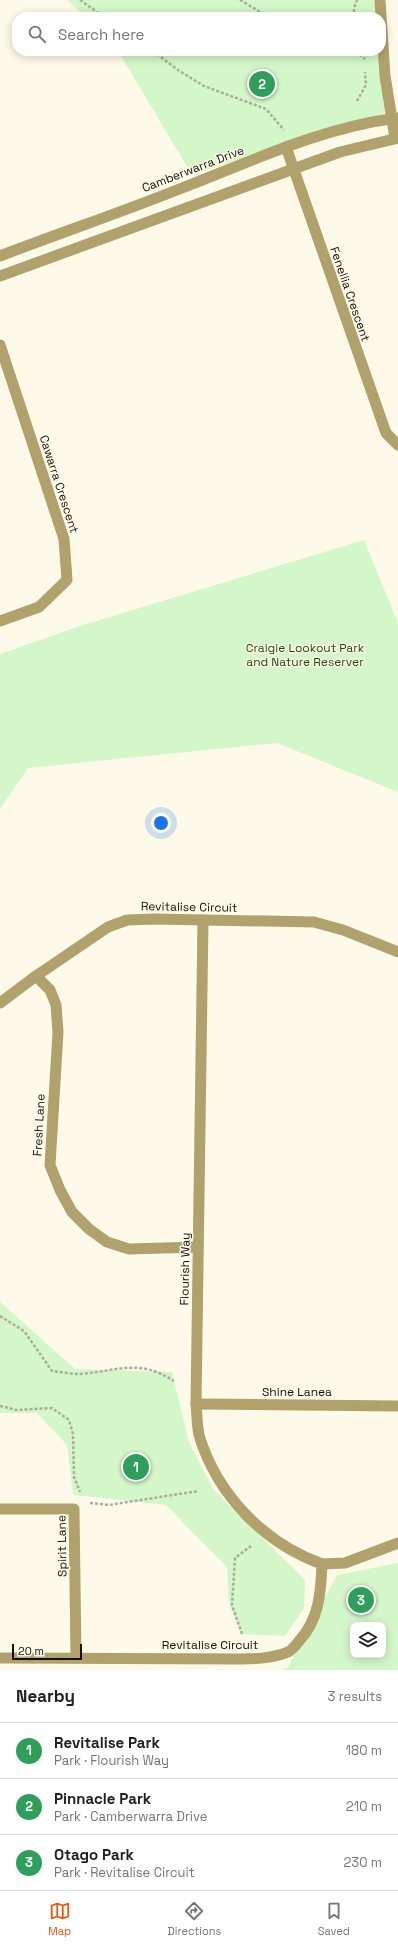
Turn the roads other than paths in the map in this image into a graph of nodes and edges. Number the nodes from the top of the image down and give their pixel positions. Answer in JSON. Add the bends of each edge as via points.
{"nodes":[{"id":1,"x":380,"y":0,"type":"edge"},
{"id":2,"x":381,"y":12,"type":"edge"},
{"id":3,"x":384,"y":56,"type":"edge"},
{"id":4,"x":395,"y":118,"type":"edge"},
{"id":5,"x":397,"y":138,"type":"edge"},
{"id":6,"x":286,"y":147,"type":"junction"},
{"id":7,"x":293,"y":170,"type":"junction"},
{"id":8,"x":0,"y":256,"type":"edge"},
{"id":9,"x":0,"y":276,"type":"edge"},
{"id":10,"x":0,"y":345,"type":"edge"},
{"id":11,"x":398,"y":445,"type":"edge"},
{"id":12,"x":0,"y":621,"type":"edge"},
{"id":13,"x":203,"y":920,"type":"junction"},
{"id":14,"x":398,"y":952,"type":"edge"},
{"id":15,"x":36,"y":976,"type":"junction"},
{"id":16,"x":0,"y":1003,"type":"edge"},
{"id":17,"x":198,"y":1247,"type":"junction"},
{"id":18,"x":196,"y":1404,"type":"junction"},
{"id":19,"x":398,"y":1406,"type":"edge"},
{"id":20,"x":0,"y":1509,"type":"edge"},
{"id":21,"x":398,"y":1543,"type":"edge"},
{"id":22,"x":322,"y":1564,"type":"junction"},
{"id":23,"x":0,"y":1658,"type":"edge"},
{"id":24,"x":76,"y":1658,"type":"junction"}],
"edges":[{"from":1,"to":2,"type":"street"},
{"from":3,"to":4,"type":"street","via":[[385,76]]},
{"from":4,"to":5,"type":"street"},
{"from":4,"to":6,"type":"street","name":"Camberwarra Drive","via":[[343,129]]},
{"from":5,"to":7,"type":"street","via":[[340,152]]},
{"from":6,"to":7,"type":"street","name":"Fenellia Crescent"},
{"from":6,"to":8,"type":"street","name":"Camberwarra Drive"},
{"from":7,"to":9,"type":"street"},
{"from":7,"to":11,"type":"street","name":"Fenellia Crescent","via":[[386,433]]},
{"from":10,"to":12,"type":"street","name":"Cawarra Crescent","via":[[64,538],[66,580],[39,607]]},
{"from":13,"to":14,"type":"street","name":"Revitalise Circuit","via":[[314,922],[343,930]]},
{"from":13,"to":15,"type":"street","name":"Revitalise Circuit","via":[[127,920],[108,927]]},
{"from":13,"to":17,"type":"street","name":"Flourish Way"},
{"from":15,"to":16,"type":"street","name":"Revitalise Circuit"},
{"from":15,"to":17,"type":"street","name":"Fresh Lane","via":[[50,990],[56,1005],[58,1032],[50,1165],[72,1212],[107,1242],[129,1249]]},
{"from":17,"to":18,"type":"street","name":"Flourish Way"},
{"from":18,"to":19,"type":"street","name":"Shine Lanea"},
{"from":18,"to":22,"type":"street","name":"Flourish Way","via":[[199,1434],[211,1464],[222,1486],[238,1507],[281,1545],[304,1558]]},
{"from":20,"to":24,"type":"street","name":"Spirit Lane","via":[[74,1509]]},
{"from":21,"to":22,"type":"street","via":[[345,1563]]},
{"from":22,"to":24,"type":"street","name":"Revitalise Circuit","via":[[317,1612],[305,1635],[289,1652],[266,1658],[242,1659]]},
{"from":23,"to":24,"type":"street","name":"Revitalise Circuit"}]}
